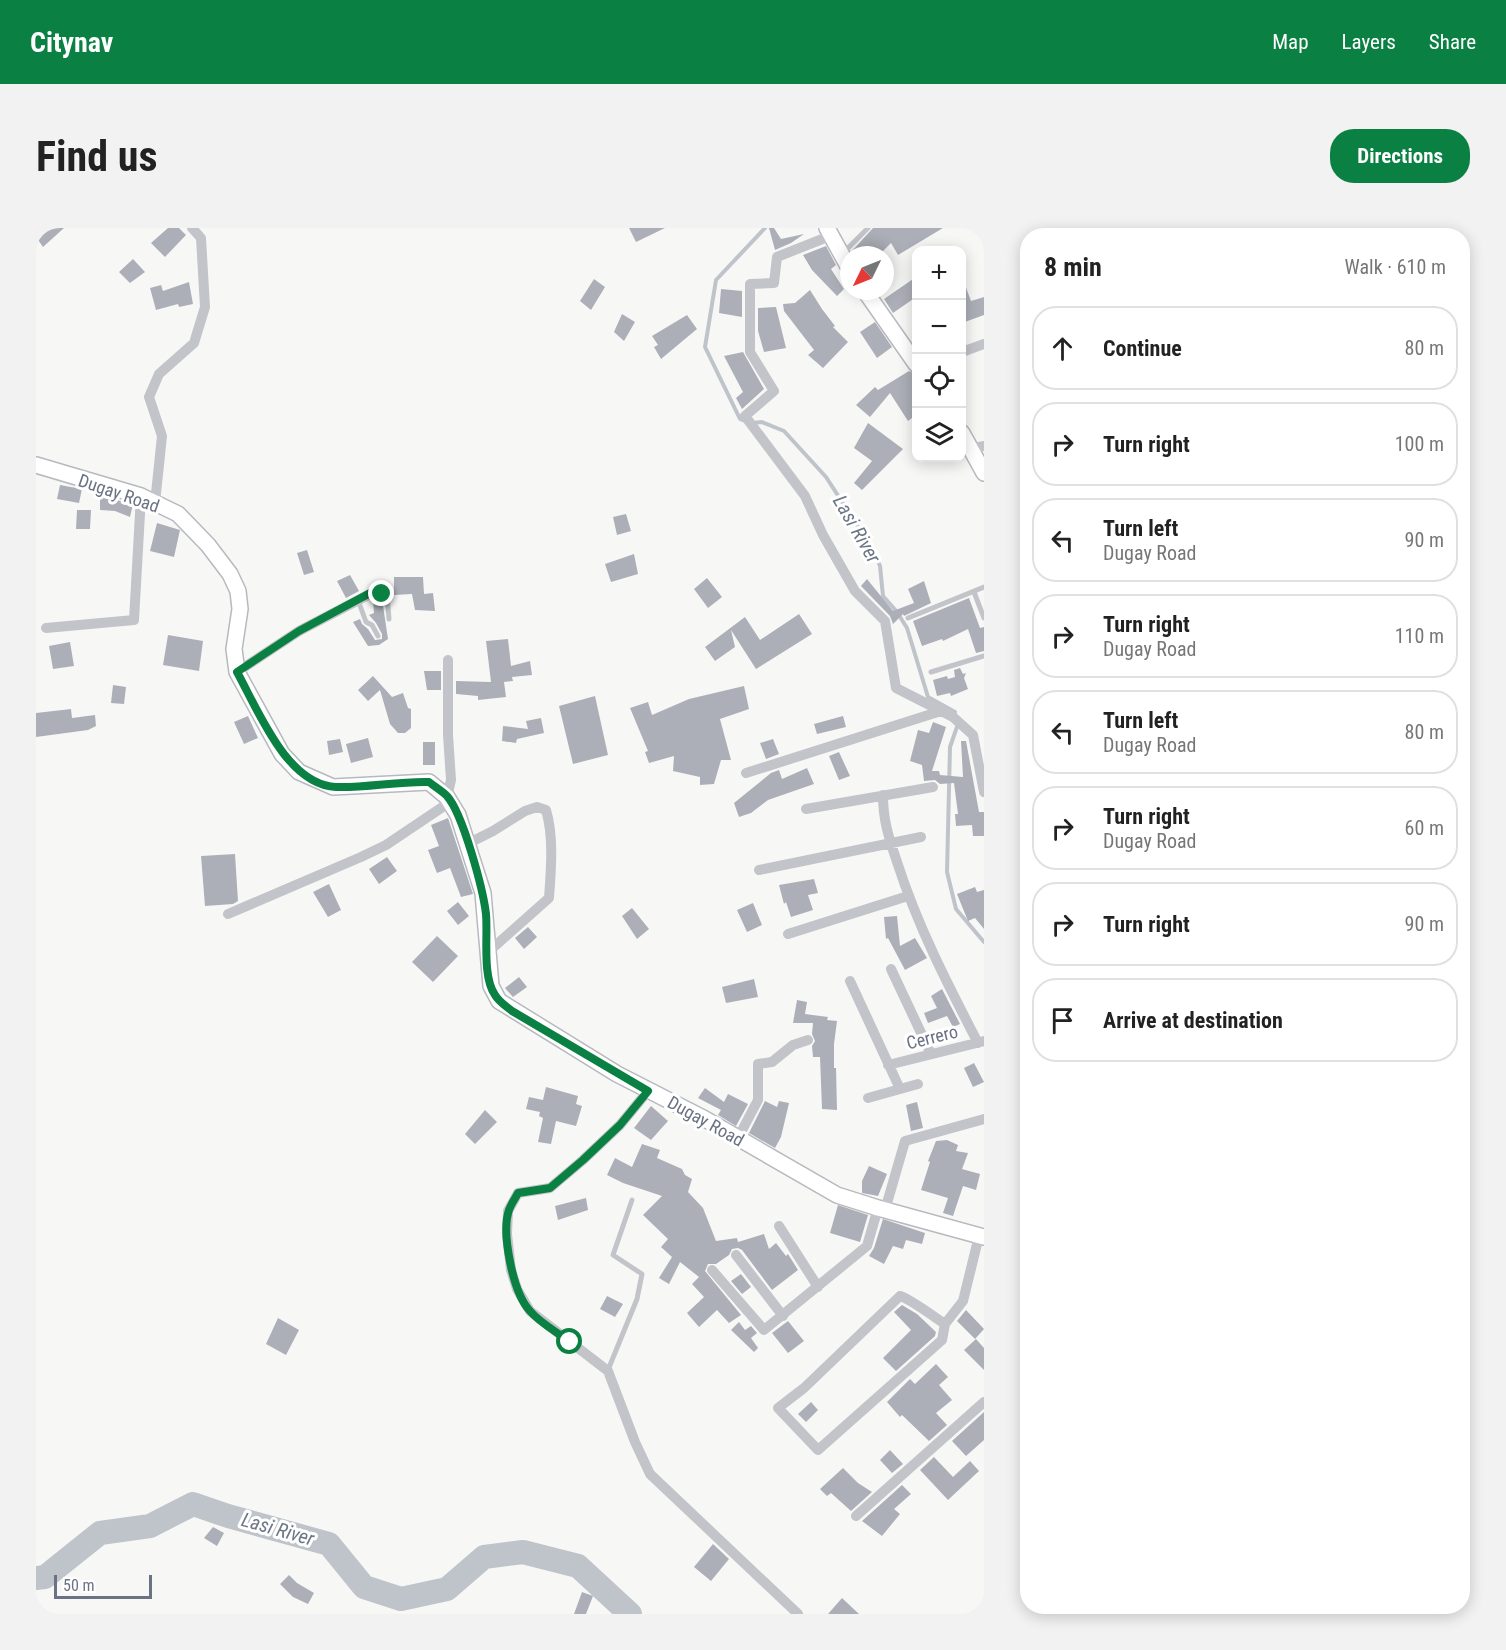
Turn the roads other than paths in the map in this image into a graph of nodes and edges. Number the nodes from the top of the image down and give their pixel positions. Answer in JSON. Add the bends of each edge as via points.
{"nodes":[{"id":1,"x":192,"y":228,"type":"edge"},
{"id":2,"x":868,"y":228,"type":"edge"},
{"id":3,"x":828,"y":232,"type":"edge"},
{"id":4,"x":850,"y":246,"type":"edge"},
{"id":5,"x":840,"y":253,"type":"edge"},
{"id":6,"x":871,"y":300,"type":"edge"},
{"id":7,"x":984,"y":344,"type":"edge"},
{"id":8,"x":966,"y":351,"type":"edge"},
{"id":9,"x":912,"y":358,"type":"edge"},
{"id":10,"x":977,"y":447,"type":"edge"},
{"id":11,"x":36,"y":465,"type":"edge"},
{"id":12,"x":984,"y":473,"type":"edge"},
{"id":13,"x":148,"y":500,"type":"junction"},
{"id":14,"x":984,"y":587,"type":"edge"},
{"id":15,"x":372,"y":592,"type":"joint"},
{"id":16,"x":974,"y":592,"type":"junction"},
{"id":17,"x":358,"y":600,"type":"junction"},
{"id":18,"x":908,"y":618,"type":"dead end"},
{"id":19,"x":984,"y":618,"type":"edge"},
{"id":20,"x":389,"y":620,"type":"dead end"},
{"id":21,"x":46,"y":628,"type":"dead end"},
{"id":22,"x":378,"y":636,"type":"dead end"},
{"id":23,"x":984,"y":656,"type":"edge"},
{"id":24,"x":448,"y":660,"type":"dead end"},
{"id":25,"x":237,"y":672,"type":"junction"},
{"id":26,"x":931,"y":672,"type":"dead end"},
{"id":27,"x":940,"y":711,"type":"junction"},
{"id":28,"x":746,"y":773,"type":"dead end"},
{"id":29,"x":933,"y":787,"type":"dead end"},
{"id":30,"x":984,"y":792,"type":"edge"},
{"id":31,"x":882,"y":795,"type":"junction"},
{"id":32,"x":449,"y":799,"type":"junction"},
{"id":33,"x":806,"y":809,"type":"dead end"},
{"id":34,"x":921,"y":837,"type":"dead end"},
{"id":35,"x":891,"y":843,"type":"junction"},
{"id":36,"x":467,"y":844,"type":"junction"},
{"id":37,"x":759,"y":870,"type":"dead end"},
{"id":38,"x":908,"y":896,"type":"junction"},
{"id":39,"x":228,"y":914,"type":"dead end"},
{"id":40,"x":788,"y":934,"type":"dead end"},
{"id":41,"x":487,"y":952,"type":"junction"},
{"id":42,"x":891,"y":969,"type":"dead end"},
{"id":43,"x":850,"y":981,"type":"dead end"},
{"id":44,"x":808,"y":1040,"type":"dead end"},
{"id":45,"x":981,"y":1042,"type":"edge"},
{"id":46,"x":931,"y":1054,"type":"junction"},
{"id":47,"x":888,"y":1065,"type":"junction"},
{"id":48,"x":918,"y":1084,"type":"dead end"},
{"id":49,"x":900,"y":1089,"type":"junction"},
{"id":50,"x":648,"y":1091,"type":"junction"},
{"id":51,"x":868,"y":1098,"type":"dead end"},
{"id":52,"x":984,"y":1119,"type":"edge"},
{"id":53,"x":738,"y":1138,"type":"junction"},
{"id":54,"x":632,"y":1200,"type":"dead end"},
{"id":55,"x":882,"y":1209,"type":"junction"},
{"id":56,"x":779,"y":1226,"type":"dead end"},
{"id":57,"x":982,"y":1236,"type":"edge"},
{"id":58,"x":736,"y":1255,"type":"dead end"},
{"id":59,"x":712,"y":1270,"type":"dead end"},
{"id":60,"x":818,"y":1287,"type":"junction"},
{"id":61,"x":783,"y":1316,"type":"junction"},
{"id":62,"x":945,"y":1324,"type":"junction"},
{"id":63,"x":608,"y":1371,"type":"junction"},
{"id":64,"x":984,"y":1402,"type":"edge"},
{"id":65,"x":856,"y":1516,"type":"dead end"},
{"id":66,"x":798,"y":1614,"type":"edge"}],
"edges":[{"from":1,"to":13,"type":"street","via":[[201,238],[205,306],[194,343],[159,374],[149,397],[162,436]]},
{"from":2,"to":4,"type":"lane"},
{"from":3,"to":5,"type":"street"},
{"from":3,"to":27,"type":"street","via":[[777,257],[774,283],[750,284],[750,352],[774,391],[745,416],[805,496],[855,591],[885,621],[896,688]]},
{"from":6,"to":9,"type":"street"},
{"from":7,"to":8,"type":"street"},
{"from":10,"to":12,"type":"street"},
{"from":11,"to":13,"type":"street","name":"Dugay Road"},
{"from":13,"to":21,"type":"street","via":[[134,620]]},
{"from":13,"to":25,"type":"street","name":"Dugay Road","via":[[178,514],[230,574],[238,591],[240,609],[234,649]]},
{"from":14,"to":16,"type":"lane"},
{"from":15,"to":17,"type":"street"},
{"from":15,"to":20,"type":"lane","via":[[387,594]]},
{"from":16,"to":18,"type":"lane"},
{"from":16,"to":19,"type":"lane"},
{"from":17,"to":22,"type":"lane","via":[[366,622]]},
{"from":17,"to":25,"type":"street","via":[[299,631]]},
{"from":23,"to":26,"type":"lane"},
{"from":24,"to":32,"type":"street","via":[[452,780]]},
{"from":25,"to":32,"type":"street","name":"Dugay Road","via":[[282,753],[299,772],[333,787],[429,782]]},
{"from":27,"to":28,"type":"street"},
{"from":27,"to":30,"type":"street","via":[[973,735]]},
{"from":29,"to":31,"type":"street"},
{"from":31,"to":33,"type":"street"},
{"from":31,"to":35,"type":"street","via":[[883,817]]},
{"from":32,"to":36,"type":"street","name":"Dugay Road"},
{"from":32,"to":39,"type":"street","via":[[386,844]]},
{"from":34,"to":35,"type":"street"},
{"from":35,"to":37,"type":"street"},
{"from":35,"to":38,"type":"street"},
{"from":36,"to":41,"type":"street","name":"Dugay Road","via":[[483,893]]},
{"from":36,"to":41,"type":"street","via":[[525,811],[537,807],[546,810],[549,898]]},
{"from":38,"to":40,"type":"street"},
{"from":38,"to":45,"type":"street","via":[[930,950]]},
{"from":41,"to":50,"type":"street","name":"Dugay Road","via":[[491,986],[499,1001]]},
{"from":42,"to":46,"type":"street"},
{"from":43,"to":47,"type":"street"},
{"from":44,"to":53,"type":"street","via":[[793,1045],[772,1062],[758,1064],[758,1100]]},
{"from":45,"to":46,"type":"street","name":"Cerrero"},
{"from":46,"to":47,"type":"street","name":"Cerrero"},
{"from":47,"to":49,"type":"street"},
{"from":48,"to":49,"type":"street"},
{"from":49,"to":51,"type":"street"},
{"from":50,"to":53,"type":"street","name":"Dugay Road"},
{"from":50,"to":63,"type":"street","via":[[583,1160],[550,1188],[518,1193],[508,1210],[511,1270],[530,1311]]},
{"from":52,"to":55,"type":"street","via":[[905,1142]]},
{"from":53,"to":55,"type":"street","name":"Dugay Road","via":[[837,1195]]},
{"from":54,"to":63,"type":"lane","via":[[613,1254],[642,1274],[637,1299]]},
{"from":55,"to":57,"type":"street","name":"Dugay Road"},
{"from":55,"to":60,"type":"street","via":[[867,1246]]},
{"from":56,"to":60,"type":"street"},
{"from":57,"to":62,"type":"street","via":[[963,1301]]},
{"from":58,"to":61,"type":"street"},
{"from":59,"to":61,"type":"street","via":[[764,1330]]},
{"from":60,"to":61,"type":"street"},
{"from":62,"to":62,"type":"street","via":[[900,1296],[778,1408],[818,1450],[942,1340]]},
{"from":63,"to":66,"type":"street","via":[[650,1474]]},
{"from":64,"to":65,"type":"street"}]}
